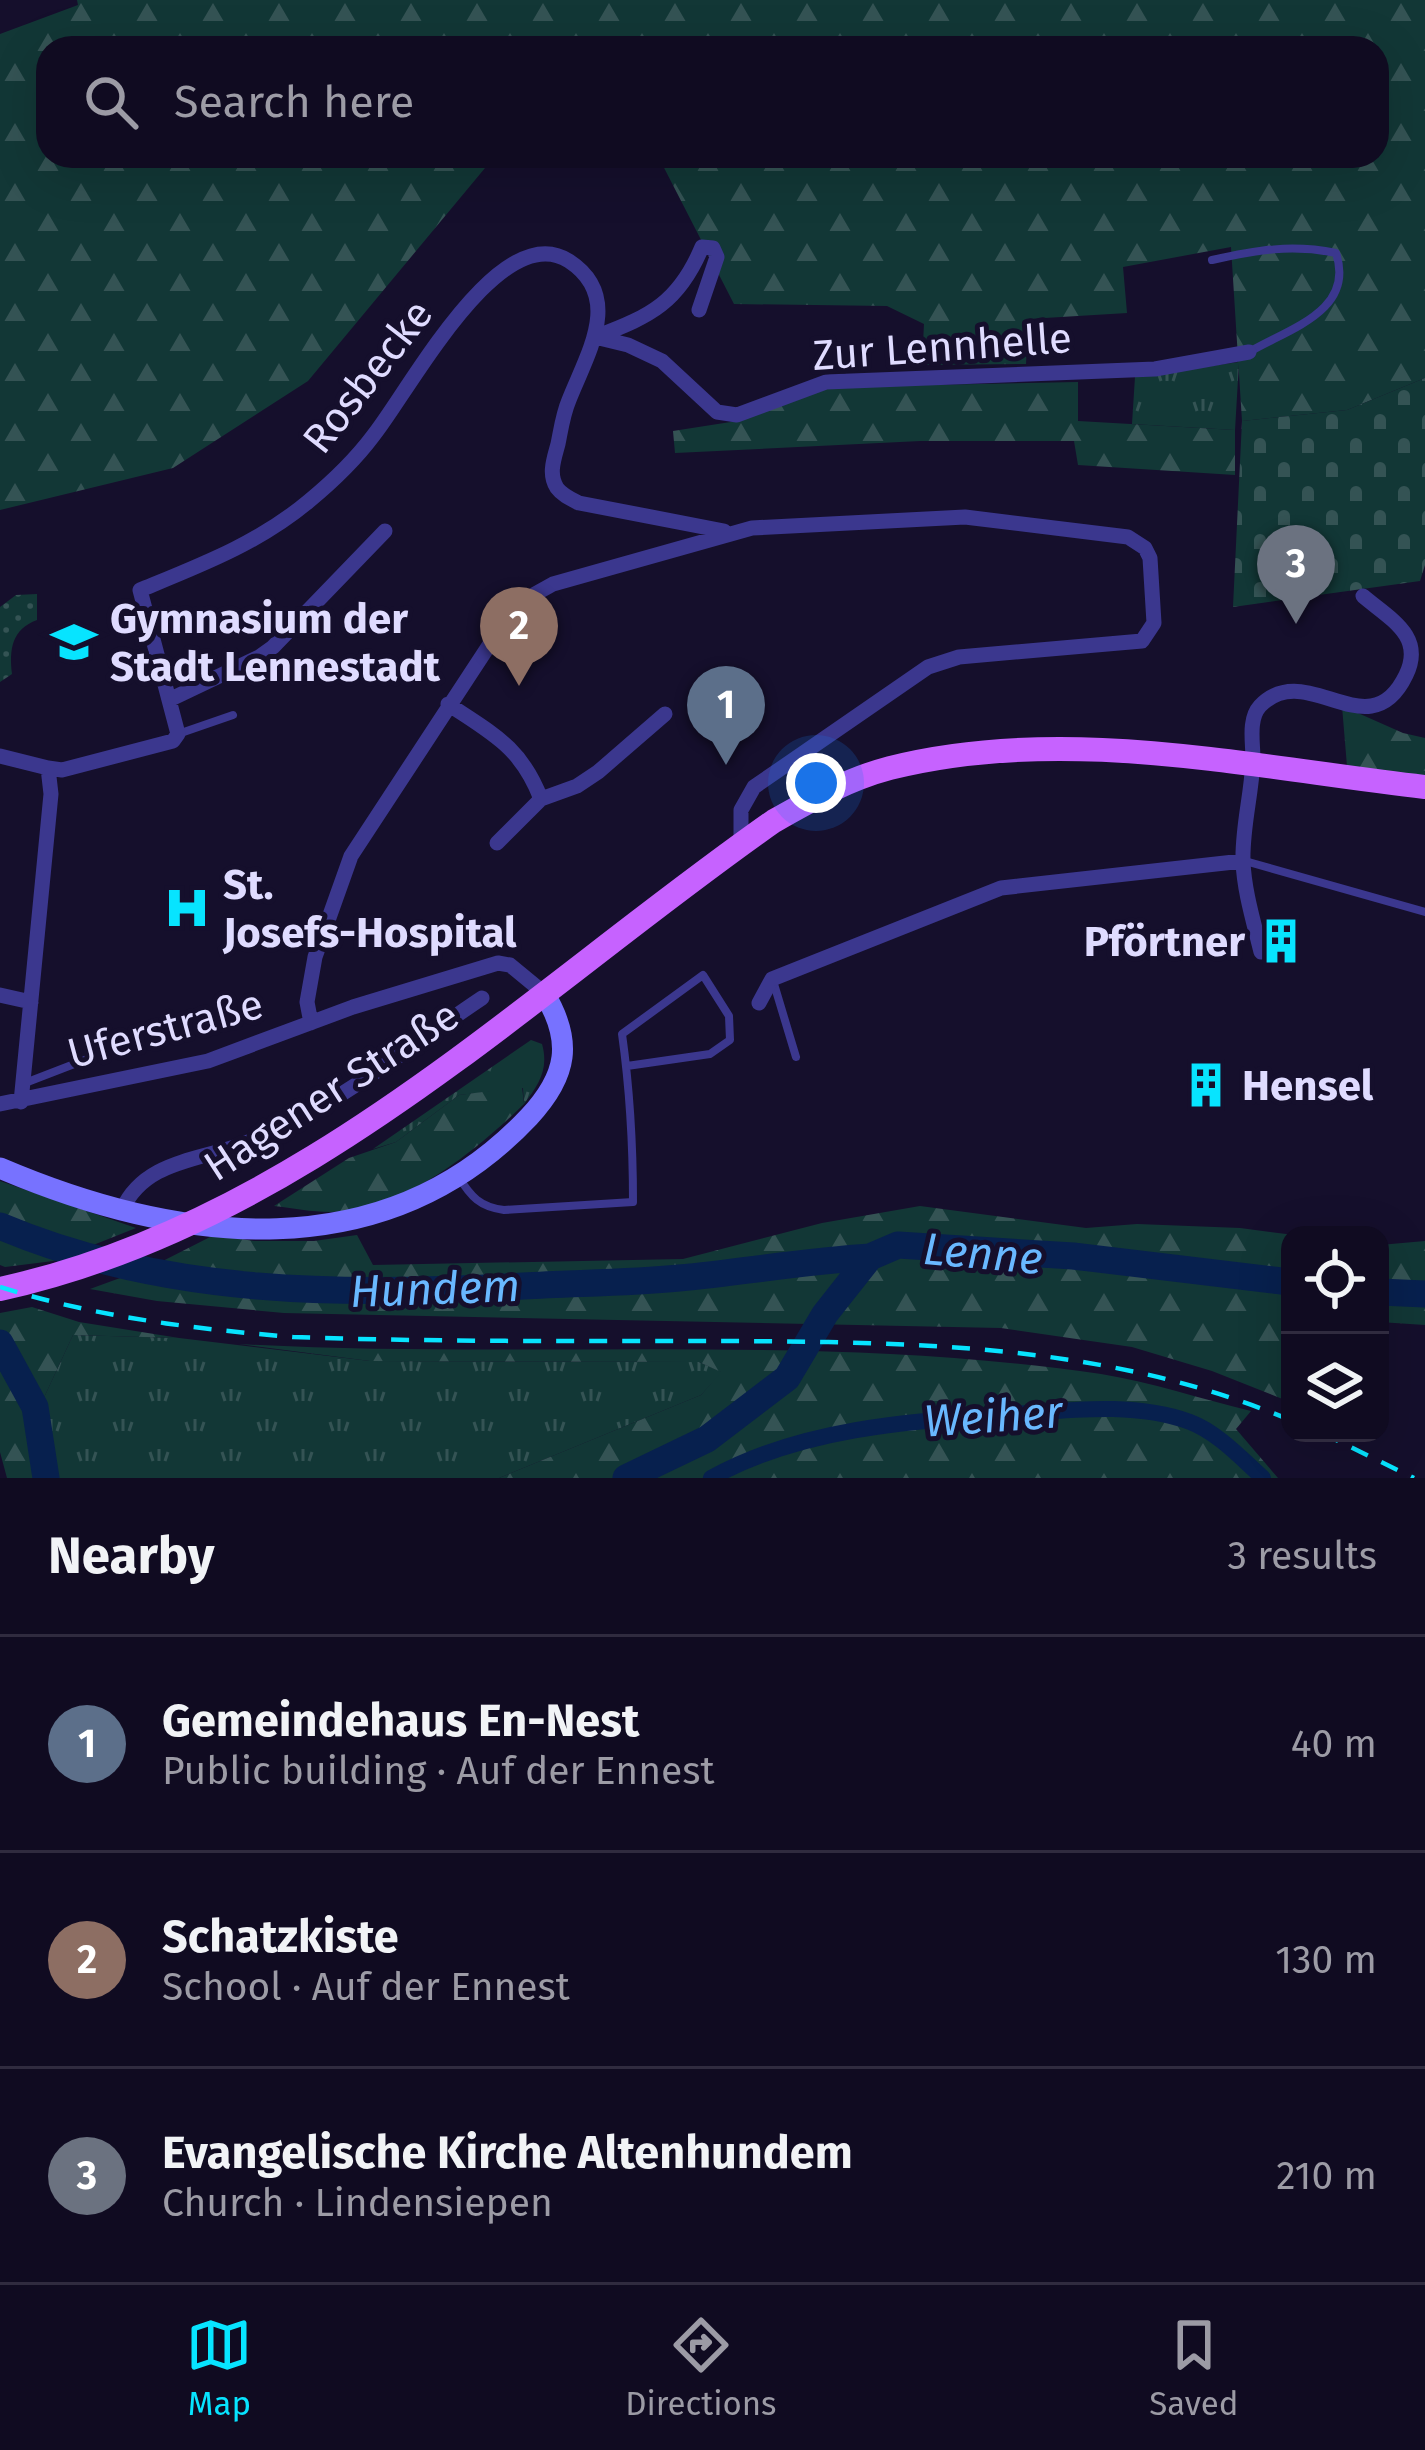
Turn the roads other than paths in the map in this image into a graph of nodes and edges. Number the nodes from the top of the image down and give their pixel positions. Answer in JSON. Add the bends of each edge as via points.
{"nodes":[{"id":1,"x":1213,"y":260,"type":"dead end"},
{"id":2,"x":699,"y":310,"type":"dead end"},
{"id":3,"x":595,"y":337,"type":"junction"},
{"id":4,"x":1249,"y":352,"type":"joint"},
{"id":5,"x":386,"y":531,"type":"dead end"},
{"id":6,"x":727,"y":532,"type":"junction"},
{"id":7,"x":1363,"y":596,"type":"dead end"},
{"id":8,"x":171,"y":699,"type":"junction"},
{"id":9,"x":448,"y":704,"type":"junction"},
{"id":10,"x":665,"y":713,"type":"dead end"},
{"id":11,"x":232,"y":716,"type":"dead end"},
{"id":12,"x":178,"y":734,"type":"junction"},
{"id":13,"x":0,"y":756,"type":"edge"},
{"id":14,"x":1253,"y":765,"type":"junction"},
{"id":15,"x":48,"y":768,"type":"junction"},
{"id":16,"x":1425,"y":787,"type":"edge"},
{"id":17,"x":541,"y":800,"type":"junction"},
{"id":18,"x":497,"y":843,"type":"dead end"},
{"id":19,"x":741,"y":844,"type":"junction"},
{"id":20,"x":1243,"y":861,"type":"junction"},
{"id":21,"x":1425,"y":912,"type":"edge"},
{"id":22,"x":1261,"y":952,"type":"dead end"},
{"id":23,"x":772,"y":979,"type":"junction"},
{"id":24,"x":544,"y":993,"type":"junction"},
{"id":25,"x":0,"y":994,"type":"edge"},
{"id":26,"x":482,"y":998,"type":"dead end"},
{"id":27,"x":31,"y":1002,"type":"junction"},
{"id":28,"x":759,"y":1003,"type":"dead end"},
{"id":29,"x":310,"y":1023,"type":"junction"},
{"id":30,"x":95,"y":1056,"type":"dead end"},
{"id":31,"x":796,"y":1057,"type":"dead end"},
{"id":32,"x":627,"y":1066,"type":"junction"},
{"id":33,"x":23,"y":1083,"type":"junction"},
{"id":34,"x":21,"y":1102,"type":"junction"},
{"id":35,"x":0,"y":1104,"type":"edge"},
{"id":36,"x":0,"y":1168,"type":"edge"},
{"id":37,"x":458,"y":1175,"type":"junction"},
{"id":38,"x":122,"y":1210,"type":"junction"},
{"id":39,"x":0,"y":1288,"type":"edge"}],
"edges":[{"from":1,"to":4,"type":"lane","via":[[1264,248],[1336,253],[1337,295]]},
{"from":2,"to":3,"type":"street","via":[[713,248],[701,247],[677,294],[644,319]]},
{"from":3,"to":4,"type":"street","name":"Zur Lennhelle","via":[[662,362],[717,412],[737,415],[826,382],[1155,368]]},
{"from":3,"to":6,"type":"street","via":[[566,406],[551,473],[559,492],[578,503]]},
{"from":3,"to":8,"type":"street","name":"Rosbecke","via":[[595,289],[571,262],[538,254],[502,268],[373,436],[313,499],[236,551],[140,590]]},
{"from":5,"to":8,"type":"street","via":[[273,647]]},
{"from":6,"to":9,"type":"street","via":[[535,594],[505,621]]},
{"from":6,"to":19,"type":"street","via":[[965,518],[1128,537],[1148,553],[1153,601],[1152,631],[1135,644],[959,657],[928,667],[754,787],[741,810]]},
{"from":7,"to":14,"type":"street","via":[[1412,643],[1399,689],[1370,708],[1296,691],[1263,702],[1252,718]]},
{"from":8,"to":12,"type":"street","name":"Rosbecke"},
{"from":9,"to":17,"type":"street","via":[[508,744]]},
{"from":9,"to":29,"type":"street","via":[[351,856],[315,957]]},
{"from":10,"to":17,"type":"street","via":[[598,772]]},
{"from":11,"to":12,"type":"lane"},
{"from":12,"to":15,"type":"street","via":[[164,746]]},
{"from":13,"to":15,"type":"street"},
{"from":14,"to":16,"type":"main road","name":"Hagener Straße"},
{"from":14,"to":19,"type":"main road","name":"Hagener Straße","via":[[1032,749],[933,759],[828,791]]},
{"from":14,"to":20,"type":"street"},
{"from":15,"to":27,"type":"street"},
{"from":17,"to":18,"type":"street"},
{"from":19,"to":24,"type":"main road","name":"Hagener Straße"},
{"from":20,"to":21,"type":"lane"},
{"from":20,"to":22,"type":"street"},
{"from":20,"to":23,"type":"street","via":[[1001,888]]},
{"from":23,"to":28,"type":"street"},
{"from":23,"to":31,"type":"lane"},
{"from":24,"to":29,"type":"street","name":"Uferstraße","via":[[498,963]]},
{"from":24,"to":37,"type":"main road","via":[[564,1044],[551,1088],[518,1128]]},
{"from":24,"to":39,"type":"main road","name":"Hagener Straße","via":[[407,1096],[256,1191],[151,1244]]},
{"from":25,"to":27,"type":"street"},
{"from":26,"to":38,"type":"street","via":[[302,1118],[141,1180]]},
{"from":27,"to":33,"type":"street"},
{"from":29,"to":34,"type":"street","name":"Uferstraße","via":[[208,1061]]},
{"from":30,"to":33,"type":"lane"},
{"from":32,"to":32,"type":"lane","via":[[622,1034],[703,975],[729,1016],[730,1040],[710,1054]]},
{"from":32,"to":37,"type":"lane","via":[[633,1202],[488,1208]]},
{"from":33,"to":34,"type":"street"},
{"from":34,"to":35,"type":"street","name":"Uferstraße"},
{"from":36,"to":38,"type":"main road"},
{"from":37,"to":38,"type":"main road","via":[[391,1209],[304,1229],[245,1229]]}]}
